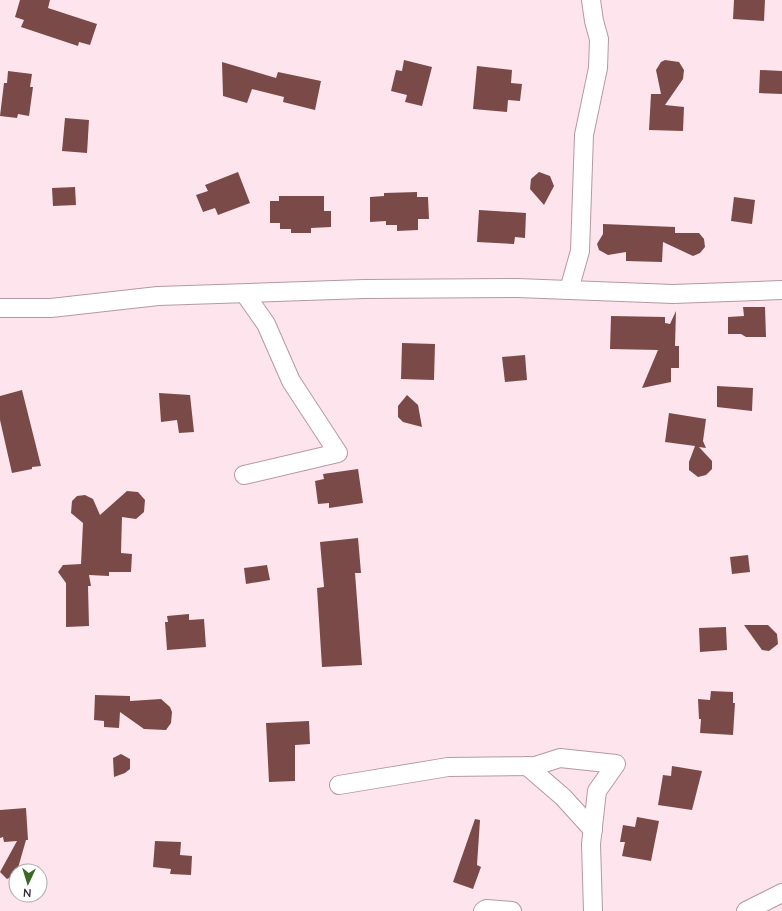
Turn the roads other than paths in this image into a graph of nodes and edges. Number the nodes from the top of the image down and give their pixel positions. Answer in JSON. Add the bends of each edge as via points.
{"nodes":[{"id":1,"x":591,"y":0,"type":"edge"},
{"id":2,"x":569,"y":290,"type":"junction"},
{"id":3,"x":782,"y":290,"type":"edge"},
{"id":4,"x":245,"y":294,"type":"junction"},
{"id":5,"x":0,"y":308,"type":"edge"},
{"id":6,"x":244,"y":476,"type":"dead end"},
{"id":7,"x":527,"y":766,"type":"junction"},
{"id":8,"x":339,"y":785,"type":"dead end"},
{"id":9,"x":593,"y":830,"type":"junction"},
{"id":10,"x":782,"y":893,"type":"edge"},
{"id":11,"x":483,"y":911,"type":"edge"},
{"id":12,"x":512,"y":911,"type":"edge"},
{"id":13,"x":593,"y":911,"type":"edge"},
{"id":14,"x":746,"y":911,"type":"edge"}],
"edges":[{"from":1,"to":2,"type":"street","via":[[599,39],[598,68],[584,135],[580,251]]},
{"from":2,"to":3,"type":"street","via":[[673,294]]},
{"from":2,"to":4,"type":"street","via":[[371,289]]},
{"from":4,"to":5,"type":"street","via":[[158,296],[51,308]]},
{"from":4,"to":6,"type":"street","via":[[266,324],[291,381],[338,453]]},
{"from":7,"to":8,"type":"street","via":[[448,768]]},
{"from":7,"to":9,"type":"street","via":[[563,797]]},
{"from":7,"to":9,"type":"street","via":[[560,758],[616,764],[597,791]]},
{"from":9,"to":13,"type":"street"},
{"from":10,"to":14,"type":"street"},
{"from":11,"to":12,"type":"street"}]}
